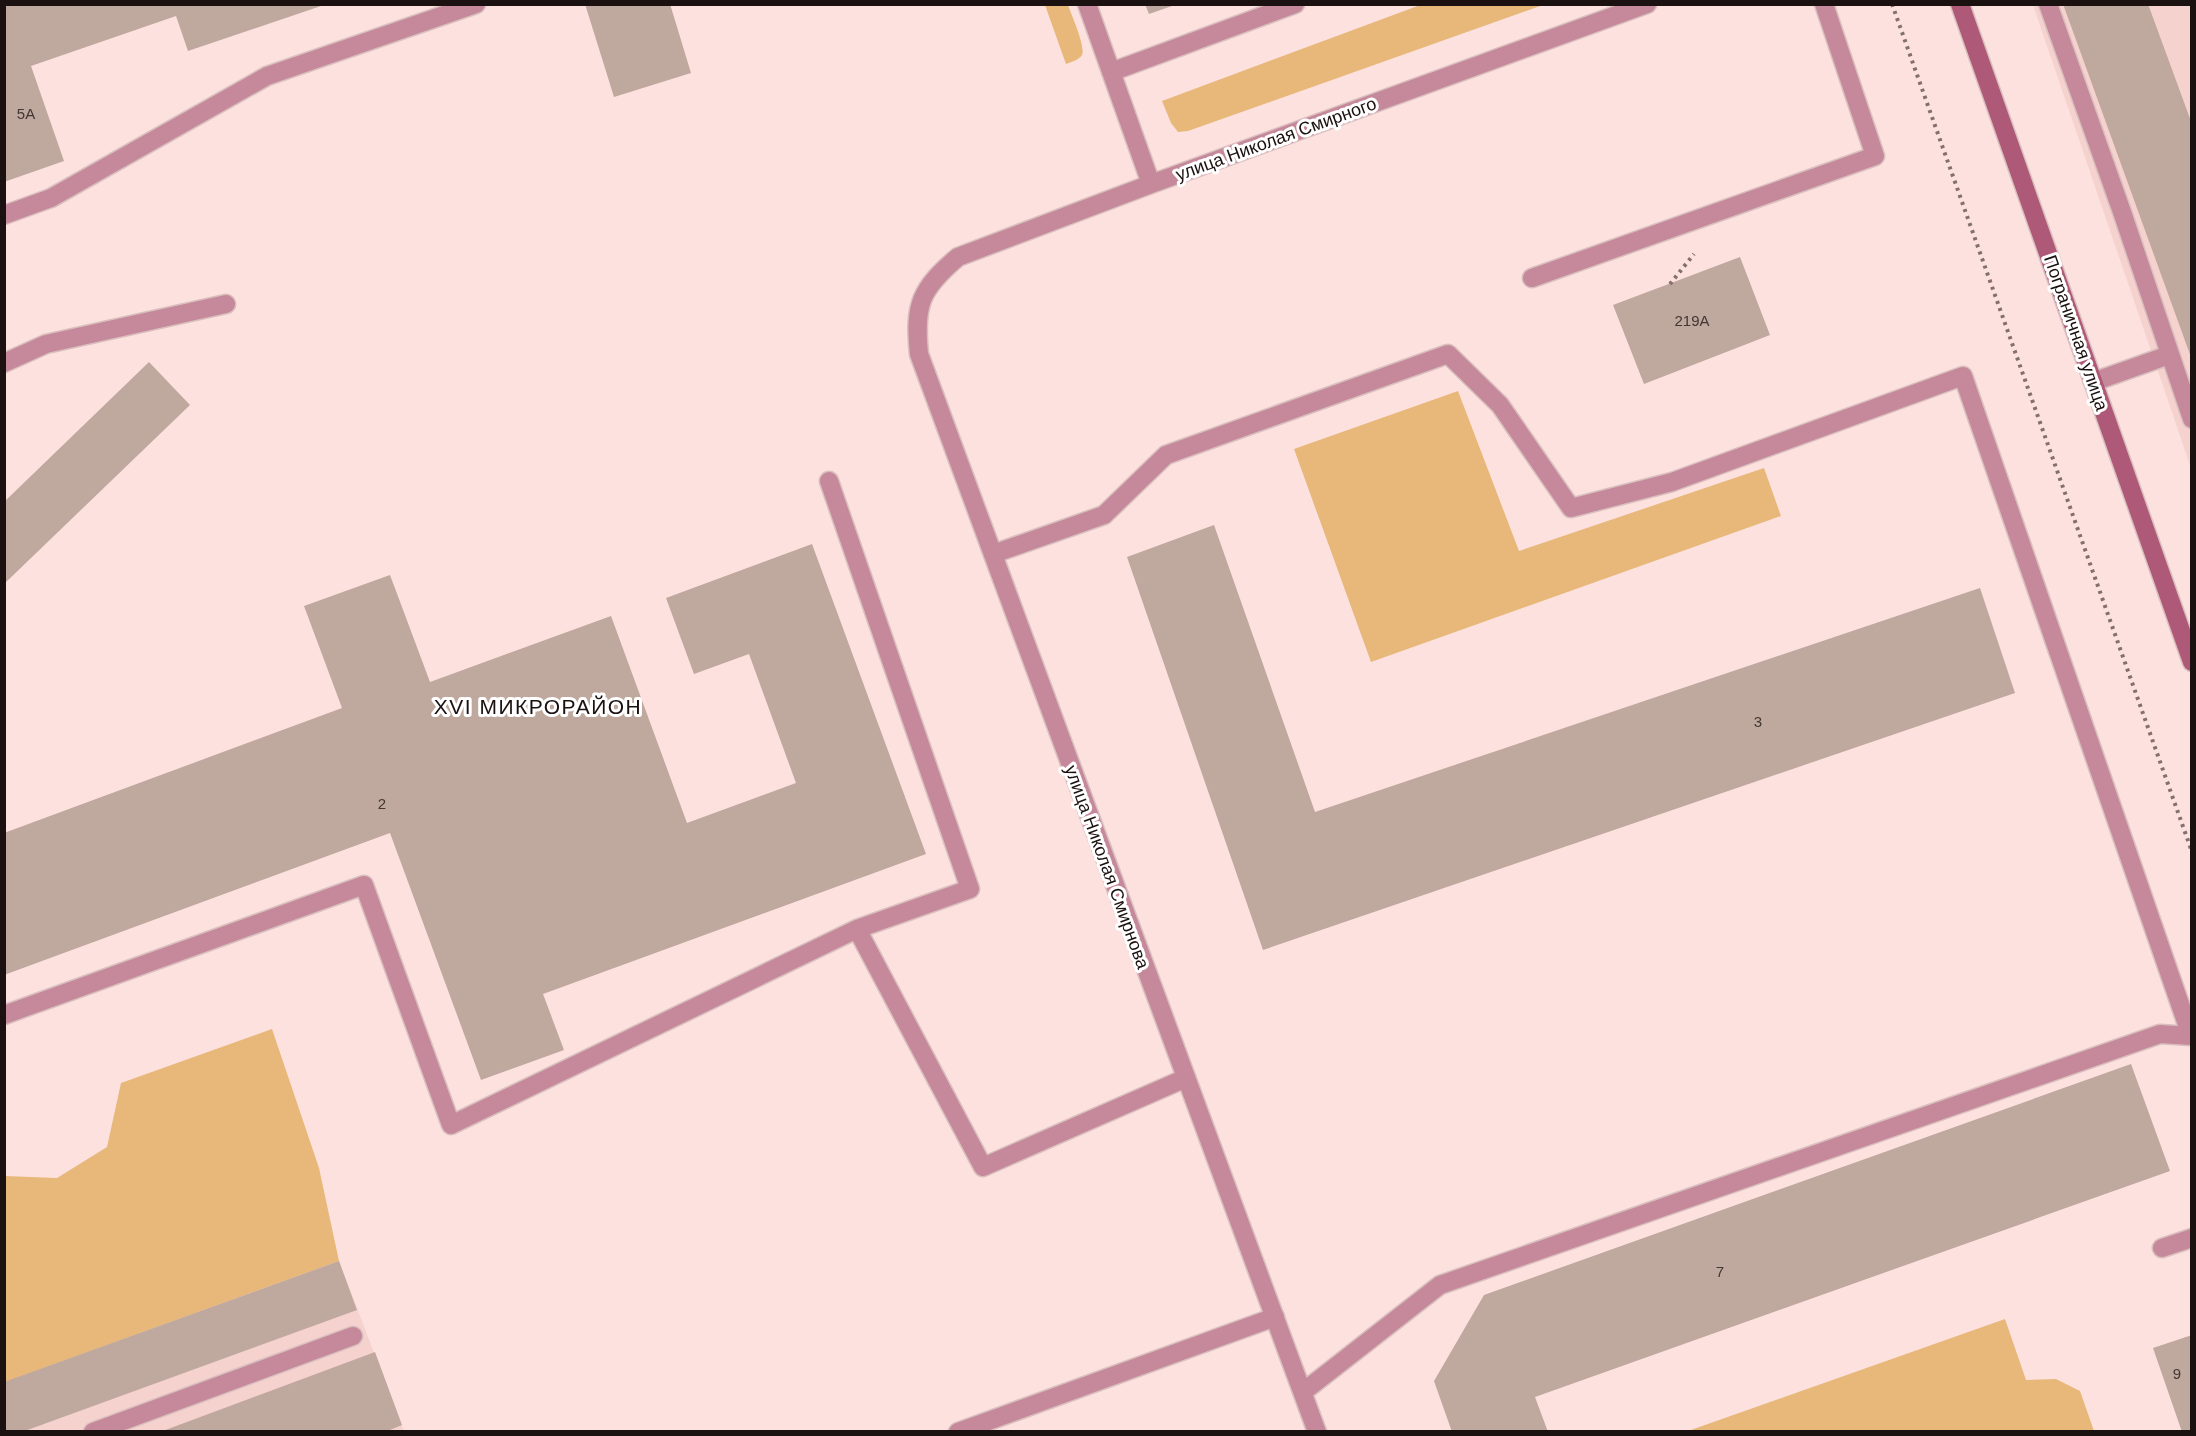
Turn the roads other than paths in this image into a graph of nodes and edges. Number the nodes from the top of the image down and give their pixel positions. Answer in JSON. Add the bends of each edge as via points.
{"nodes":[{"id":1,"x":476,"y":4,"type":"edge"},
{"id":2,"x":1087,"y":4,"type":"edge"},
{"id":3,"x":1295,"y":4,"type":"edge"},
{"id":4,"x":1647,"y":4,"type":"edge"},
{"id":5,"x":1824,"y":4,"type":"edge"},
{"id":6,"x":1960,"y":4,"type":"edge"},
{"id":7,"x":2048,"y":4,"type":"edge"},
{"id":8,"x":1111,"y":72,"type":"junction"},
{"id":9,"x":1151,"y":184,"type":"junction"},
{"id":10,"x":4,"y":214,"type":"edge"},
{"id":11,"x":1532,"y":278,"type":"dead end"},
{"id":12,"x":921,"y":298,"type":"joint"},
{"id":13,"x":226,"y":304,"type":"dead end"},
{"id":14,"x":2169,"y":356,"type":"junction"},
{"id":15,"x":4,"y":363,"type":"edge"},
{"id":16,"x":2093,"y":382,"type":"junction"},
{"id":17,"x":2192,"y":419,"type":"edge"},
{"id":18,"x":829,"y":481,"type":"dead end"},
{"id":19,"x":993,"y":554,"type":"junction"},
{"id":20,"x":2187,"y":633,"type":"edge"},
{"id":21,"x":2192,"y":662,"type":"edge"},
{"id":22,"x":857,"y":929,"type":"junction"},
{"id":23,"x":4,"y":1015,"type":"edge"},
{"id":24,"x":1186,"y":1078,"type":"junction"},
{"id":25,"x":2192,"y":1238,"type":"edge"},
{"id":26,"x":2162,"y":1248,"type":"dead end"},
{"id":27,"x":1275,"y":1317,"type":"junction"},
{"id":28,"x":353,"y":1336,"type":"dead end"},
{"id":29,"x":1303,"y":1392,"type":"junction"},
{"id":30,"x":93,"y":1431,"type":"edge"},
{"id":31,"x":958,"y":1431,"type":"edge"},
{"id":32,"x":1317,"y":1431,"type":"edge"}],
"edges":[{"from":1,"to":10,"type":"street","via":[[267,76],[51,198]]},
{"from":2,"to":8,"type":"street"},
{"from":3,"to":8,"type":"street"},
{"from":4,"to":9,"type":"street","name":"улица Николая Смирного"},
{"from":5,"to":11,"type":"street","via":[[1875,156]]},
{"from":6,"to":16,"type":"street","name":"Пограничная улица"},
{"from":7,"to":14,"type":"street"},
{"from":8,"to":9,"type":"street"},
{"from":9,"to":12,"type":"street","name":"улица Николая Смирного","via":[[958,257],[939,273]]},
{"from":12,"to":19,"type":"street","name":"улица Николая Смирнова","via":[[916,326],[919,354]]},
{"from":13,"to":15,"type":"street","via":[[46,344]]},
{"from":14,"to":16,"type":"street"},
{"from":14,"to":17,"type":"street"},
{"from":16,"to":20,"type":"street","name":"Пограничная улица"},
{"from":18,"to":22,"type":"street","via":[[970,889]]},
{"from":19,"to":24,"type":"street","name":"улица Николая Смирнова"},
{"from":19,"to":29,"type":"street","via":[[1104,515],[1166,455],[1448,354],[1500,405],[1571,508],[1672,482],[1963,376],[2191,1035],[2160,1034],[1440,1285]]},
{"from":20,"to":21,"type":"street","name":"Пограничная улица"},
{"from":22,"to":23,"type":"street","via":[[451,1125],[364,885]]},
{"from":22,"to":24,"type":"street","via":[[983,1167]]},
{"from":24,"to":27,"type":"street","name":"улица Николая Смирнова"},
{"from":25,"to":26,"type":"street"},
{"from":27,"to":29,"type":"street","name":"улица Николая Смирнова"},
{"from":27,"to":31,"type":"street"},
{"from":28,"to":30,"type":"street"},
{"from":29,"to":32,"type":"street","name":"улица Николая Смирнова"}]}
